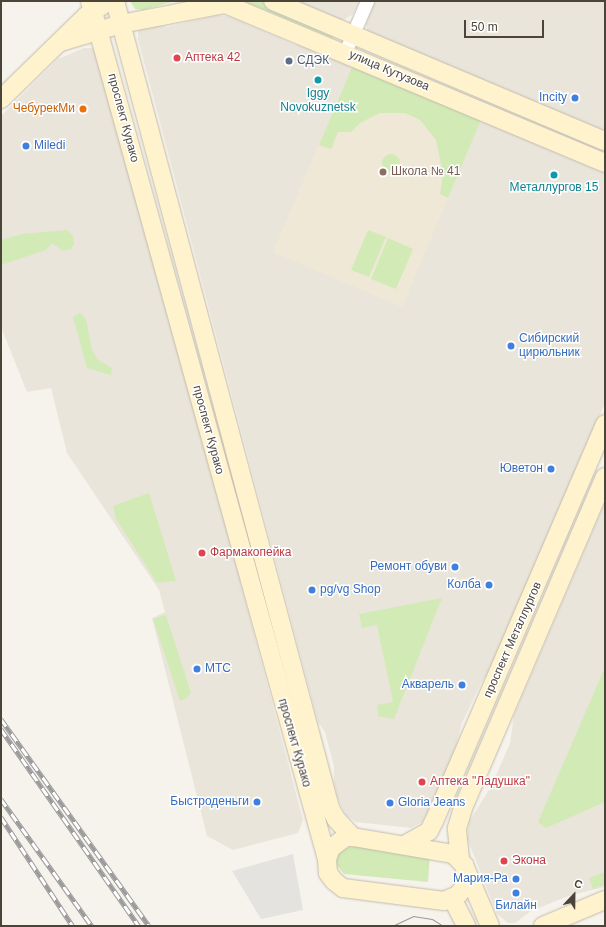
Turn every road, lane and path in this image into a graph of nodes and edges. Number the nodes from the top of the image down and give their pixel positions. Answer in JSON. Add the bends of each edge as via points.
{"nodes":[{"id":1,"x":110,"y":1,"type":"edge"},
{"id":2,"x":115,"y":1,"type":"edge"},
{"id":3,"x":273,"y":1,"type":"edge"},
{"id":4,"x":367,"y":1,"type":"edge"},
{"id":5,"x":91,"y":6,"type":"edge"},
{"id":6,"x":121,"y":24,"type":"junction"},
{"id":7,"x":98,"y":31,"type":"junction"},
{"id":8,"x":352,"y":35,"type":"junction"},
{"id":9,"x":61,"y":42,"type":"junction"},
{"id":10,"x":345,"y":52,"type":"junction"},
{"id":11,"x":1,"y":99,"type":"edge"},
{"id":12,"x":605,"y":141,"type":"edge"},
{"id":13,"x":605,"y":163,"type":"edge"},
{"id":14,"x":605,"y":424,"type":"edge"},
{"id":15,"x":605,"y":477,"type":"edge"},
{"id":16,"x":353,"y":837,"type":"junction"},
{"id":17,"x":406,"y":844,"type":"junction"},
{"id":18,"x":327,"y":859,"type":"junction"},
{"id":19,"x":462,"y":862,"type":"junction"},
{"id":20,"x":452,"y":898,"type":"junction"},
{"id":21,"x":605,"y":900,"type":"edge"},
{"id":22,"x":466,"y":926,"type":"edge"},
{"id":23,"x":490,"y":926,"type":"edge"},
{"id":24,"x":543,"y":926,"type":"edge"}],
"edges":[{"from":1,"to":5,"type":"main road"},
{"from":2,"to":6,"type":"main road","name":"проспект Курако"},
{"from":3,"to":8,"type":"main road","name":"улица Кутузова"},
{"from":4,"to":8,"type":"street"},
{"from":5,"to":7,"type":"main road","name":"проспект Курако"},
{"from":5,"to":9,"type":"main road"},
{"from":6,"to":7,"type":"main road","name":"улица Кутузова"},
{"from":6,"to":10,"type":"main road","name":"улица Кутузова","via":[[225,4]]},
{"from":6,"to":16,"type":"main road","name":"проспект Курако","via":[[330,808],[336,819]]},
{"from":7,"to":9,"type":"main road","name":"улица Кутузова"},
{"from":7,"to":18,"type":"main road","name":"проспект Курако"},
{"from":8,"to":10,"type":"street"},
{"from":8,"to":12,"type":"main road","name":"улица Кутузова"},
{"from":9,"to":11,"type":"main road"},
{"from":10,"to":13,"type":"main road","name":"улица Кутузова"},
{"from":14,"to":17,"type":"main road","name":"проспект Металлургов","via":[[435,819],[429,831]]},
{"from":15,"to":19,"type":"main road","name":"проспект Металлургов","via":[[463,808],[457,828]]},
{"from":16,"to":17,"type":"main road"},
{"from":16,"to":18,"type":"main road","via":[[339,840],[331,848]]},
{"from":17,"to":19,"type":"main road","via":[[444,851]]},
{"from":18,"to":20,"type":"main road","name":"проспект Курако","via":[[328,873],[343,888],[444,901]]},
{"from":19,"to":20,"type":"main road","via":[[467,877],[464,887]]},
{"from":19,"to":23,"type":"main road"},
{"from":20,"to":22,"type":"main road"},
{"from":21,"to":24,"type":"main road"}]}
